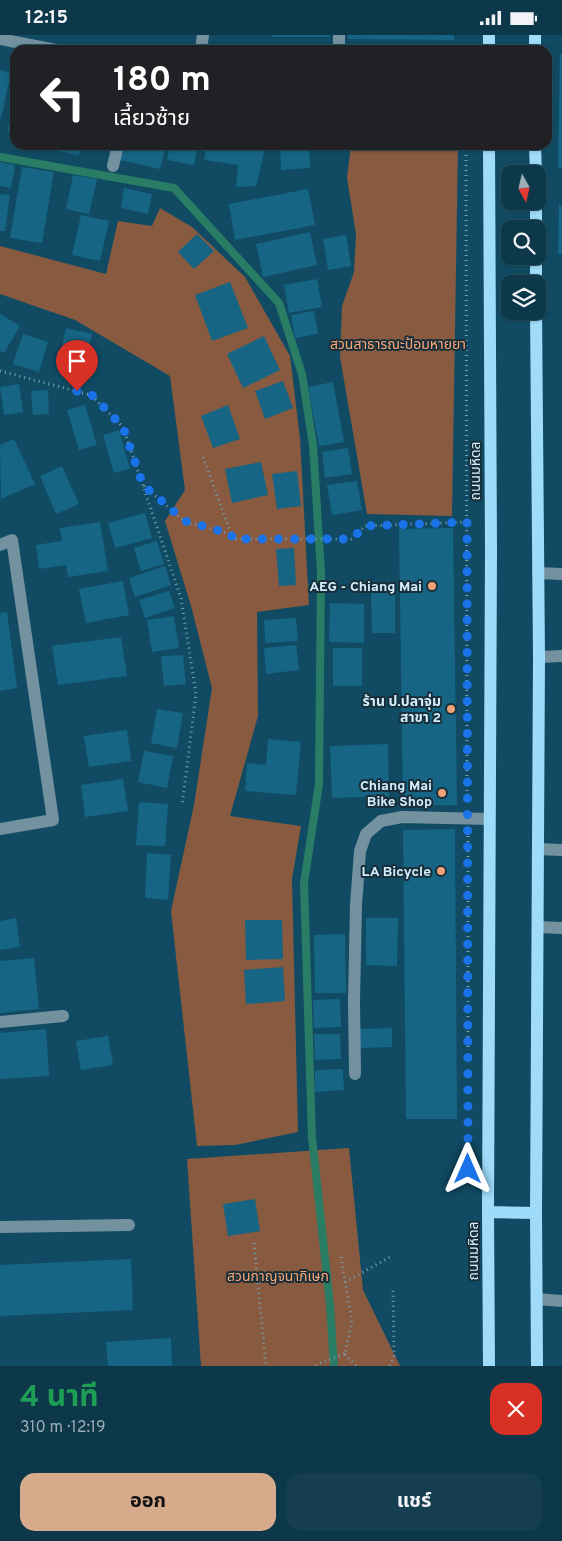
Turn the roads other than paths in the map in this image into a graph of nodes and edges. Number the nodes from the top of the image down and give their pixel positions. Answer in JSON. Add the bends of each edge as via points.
{"nodes":[{"id":1,"x":0,"y":39,"type":"edge"},
{"id":2,"x":31,"y":45,"type":"edge"},
{"id":3,"x":117,"y":150,"type":"edge"},
{"id":4,"x":489,"y":150,"type":"edge"},
{"id":5,"x":535,"y":150,"type":"edge"},
{"id":6,"x":536,"y":165,"type":"edge"},
{"id":7,"x":113,"y":166,"type":"dead end"},
{"id":8,"x":536,"y":320,"type":"edge"},
{"id":9,"x":0,"y":545,"type":"edge"},
{"id":10,"x":538,"y":573,"type":"junction"},
{"id":11,"x":562,"y":574,"type":"edge"},
{"id":12,"x":562,"y":656,"type":"edge"},
{"id":13,"x":539,"y":657,"type":"junction"},
{"id":14,"x":489,"y":819,"type":"junction"},
{"id":15,"x":0,"y":829,"type":"edge"},
{"id":16,"x":538,"y":849,"type":"junction"},
{"id":17,"x":562,"y":850,"type":"edge"},
{"id":18,"x":538,"y":927,"type":"junction"},
{"id":19,"x":562,"y":928,"type":"edge"},
{"id":20,"x":63,"y":1016,"type":"dead end"},
{"id":21,"x":0,"y":1022,"type":"edge"},
{"id":22,"x":355,"y":1074,"type":"dead end"},
{"id":23,"x":488,"y":1211,"type":"junction"},
{"id":24,"x":536,"y":1213,"type":"junction"},
{"id":25,"x":129,"y":1225,"type":"dead end"},
{"id":26,"x":0,"y":1227,"type":"edge"},
{"id":27,"x":537,"y":1299,"type":"junction"},
{"id":28,"x":562,"y":1301,"type":"edge"},
{"id":29,"x":489,"y":1366,"type":"edge"},
{"id":30,"x":537,"y":1366,"type":"edge"}],
"edges":[{"from":1,"to":2,"type":"street"},
{"from":3,"to":7,"type":"street"},
{"from":4,"to":14,"type":"main road","name":"ถนนมหิดล"},
{"from":5,"to":6,"type":"main road"},
{"from":8,"to":10,"type":"main road"},
{"from":9,"to":15,"type":"street","via":[[12,540],[52,820]]},
{"from":10,"to":11,"type":"street"},
{"from":10,"to":13,"type":"main road"},
{"from":12,"to":13,"type":"street"},
{"from":13,"to":16,"type":"main road"},
{"from":14,"to":22,"type":"street","via":[[402,817],[381,821],[366,834],[360,851],[356,905]]},
{"from":14,"to":23,"type":"main road","name":"ถนนมหิดล"},
{"from":16,"to":17,"type":"street"},
{"from":16,"to":18,"type":"main road"},
{"from":18,"to":19,"type":"street"},
{"from":18,"to":24,"type":"main road"},
{"from":20,"to":21,"type":"street"},
{"from":23,"to":24,"type":"main road"},
{"from":23,"to":29,"type":"main road","name":"ถนนมหิดล"},
{"from":24,"to":27,"type":"main road"},
{"from":25,"to":26,"type":"street"},
{"from":27,"to":28,"type":"street"},
{"from":27,"to":30,"type":"main road"}]}
